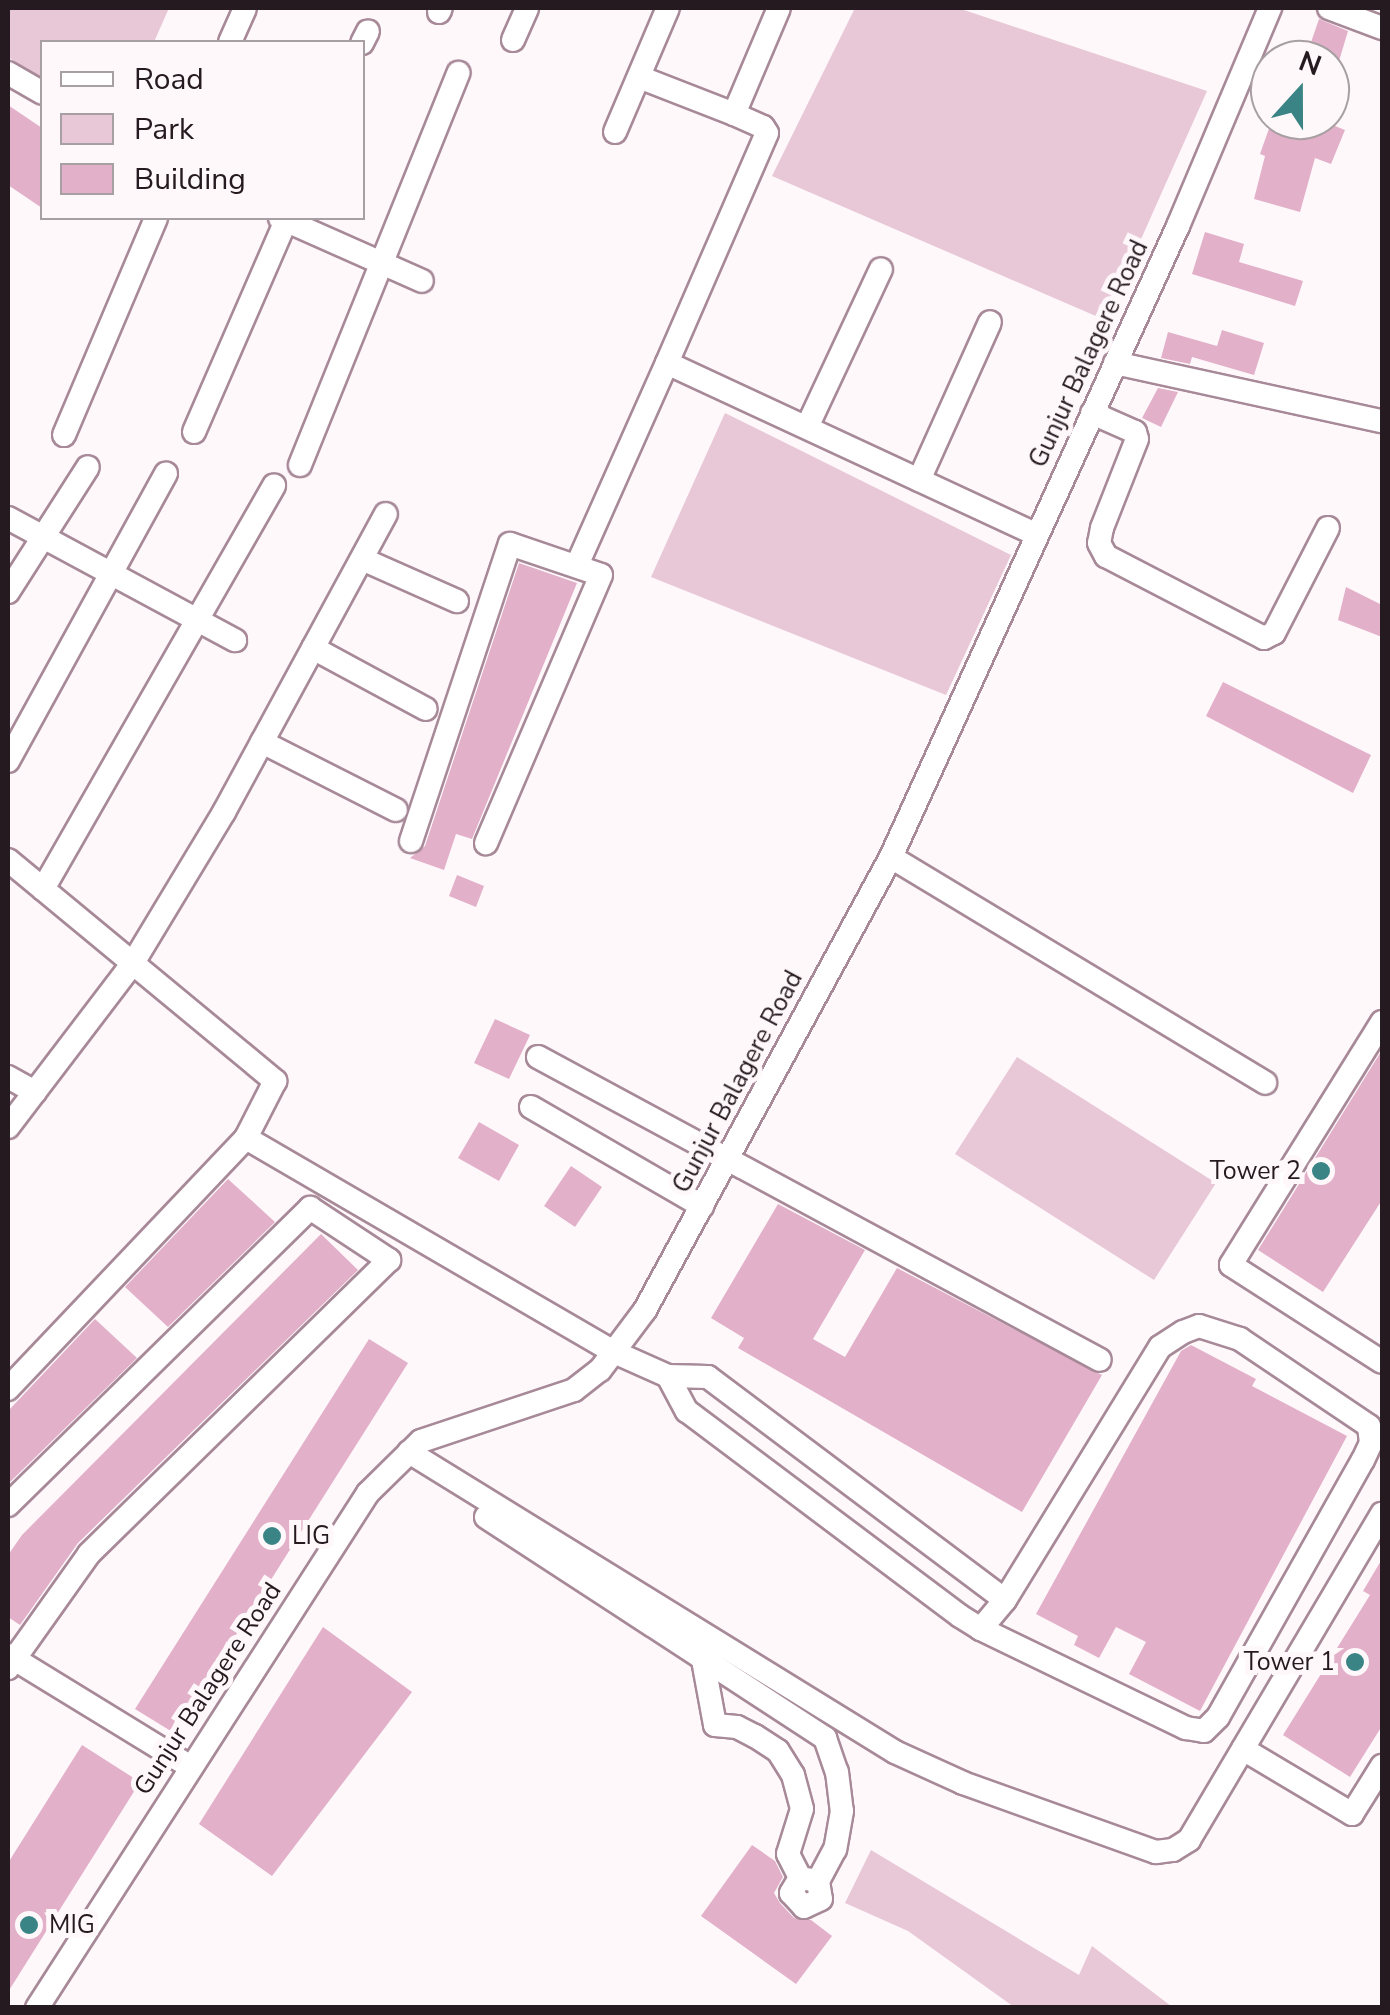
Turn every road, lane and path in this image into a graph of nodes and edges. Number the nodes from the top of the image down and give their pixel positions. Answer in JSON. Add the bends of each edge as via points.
{"nodes":[{"id":1,"x":245,"y":8,"type":"edge"},
{"id":2,"x":527,"y":8,"type":"edge"},
{"id":3,"x":668,"y":8,"type":"edge"},
{"id":4,"x":780,"y":8,"type":"edge"},
{"id":5,"x":1270,"y":8,"type":"edge"},
{"id":6,"x":1329,"y":8,"type":"edge"},
{"id":7,"x":1382,"y":28,"type":"edge"},
{"id":8,"x":231,"y":40,"type":"edge"},
{"id":9,"x":512,"y":40,"type":"dead end"},
{"id":10,"x":458,"y":72,"type":"dead end"},
{"id":11,"x":8,"y":73,"type":"edge"},
{"id":12,"x":639,"y":77,"type":"junction"},
{"id":13,"x":40,"y":93,"type":"edge"},
{"id":14,"x":734,"y":114,"type":"junction"},
{"id":15,"x":616,"y":132,"type":"dead end"},
{"id":16,"x":155,"y":220,"type":"edge"},
{"id":17,"x":283,"y":220,"type":"edge"},
{"id":18,"x":288,"y":220,"type":"edge"},
{"id":19,"x":382,"y":262,"type":"junction"},
{"id":20,"x":881,"y":269,"type":"dead end"},
{"id":21,"x":422,"y":280,"type":"dead end"},
{"id":22,"x":990,"y":322,"type":"dead end"},
{"id":23,"x":668,"y":362,"type":"junction"},
{"id":24,"x":1115,"y":363,"type":"junction"},
{"id":25,"x":1092,"y":413,"type":"junction"},
{"id":26,"x":1382,"y":421,"type":"edge"},
{"id":27,"x":807,"y":428,"type":"junction"},
{"id":28,"x":194,"y":432,"type":"dead end"},
{"id":29,"x":64,"y":434,"type":"dead end"},
{"id":30,"x":300,"y":466,"type":"dead end"},
{"id":31,"x":88,"y":467,"type":"dead end"},
{"id":32,"x":166,"y":474,"type":"dead end"},
{"id":33,"x":918,"y":480,"type":"junction"},
{"id":34,"x":274,"y":486,"type":"dead end"},
{"id":35,"x":386,"y":514,"type":"dead end"},
{"id":36,"x":8,"y":518,"type":"edge"},
{"id":37,"x":1328,"y":528,"type":"dead end"},
{"id":38,"x":1036,"y":534,"type":"junction"},
{"id":39,"x":43,"y":537,"type":"junction"},
{"id":40,"x":362,"y":559,"type":"junction"},
{"id":41,"x":577,"y":564,"type":"junction"},
{"id":42,"x":111,"y":574,"type":"junction"},
{"id":43,"x":8,"y":592,"type":"edge"},
{"id":44,"x":457,"y":600,"type":"dead end"},
{"id":45,"x":198,"y":620,"type":"junction"},
{"id":46,"x":235,"y":640,"type":"dead end"},
{"id":47,"x":314,"y":648,"type":"junction"},
{"id":48,"x":426,"y":709,"type":"dead end"},
{"id":49,"x":262,"y":742,"type":"junction"},
{"id":50,"x":8,"y":761,"type":"edge"},
{"id":51,"x":396,"y":810,"type":"dead end"},
{"id":52,"x":412,"y":841,"type":"dead end"},
{"id":53,"x":486,"y":842,"type":"dead end"},
{"id":54,"x":891,"y":857,"type":"junction"},
{"id":55,"x":8,"y":860,"type":"edge"},
{"id":56,"x":43,"y":890,"type":"junction"},
{"id":57,"x":132,"y":963,"type":"junction"},
{"id":58,"x":1382,"y":1022,"type":"edge"},
{"id":59,"x":538,"y":1057,"type":"dead end"},
{"id":60,"x":8,"y":1076,"type":"edge"},
{"id":61,"x":1265,"y":1083,"type":"dead end"},
{"id":62,"x":34,"y":1092,"type":"junction"},
{"id":63,"x":531,"y":1107,"type":"dead end"},
{"id":64,"x":8,"y":1127,"type":"edge"},
{"id":65,"x":246,"y":1138,"type":"junction"},
{"id":66,"x":727,"y":1160,"type":"junction"},
{"id":67,"x":702,"y":1206,"type":"junction"},
{"id":68,"x":614,"y":1352,"type":"junction"},
{"id":69,"x":1100,"y":1360,"type":"dead end"},
{"id":70,"x":1382,"y":1362,"type":"edge"},
{"id":71,"x":668,"y":1376,"type":"junction"},
{"id":72,"x":8,"y":1389,"type":"edge"},
{"id":73,"x":404,"y":1456,"type":"junction"},
{"id":74,"x":8,"y":1506,"type":"edge"},
{"id":75,"x":1382,"y":1514,"type":"edge"},
{"id":76,"x":1005,"y":1600,"type":"junction"},
{"id":77,"x":981,"y":1629,"type":"junction"},
{"id":78,"x":10,"y":1660,"type":"edge"},
{"id":79,"x":703,"y":1660,"type":"junction"},
{"id":80,"x":1243,"y":1749,"type":"junction"},
{"id":81,"x":1382,"y":1766,"type":"edge"},
{"id":82,"x":191,"y":1767,"type":"junction"},
{"id":83,"x":37,"y":2008,"type":"edge"}],
"edges":[{"from":1,"to":8,"type":"street"},
{"from":2,"to":9,"type":"street"},
{"from":3,"to":12,"type":"street"},
{"from":4,"to":14,"type":"street"},
{"from":5,"to":24,"type":"street","name":"Gunjur Balagere Road"},
{"from":6,"to":7,"type":"street"},
{"from":10,"to":19,"type":"street"},
{"from":11,"to":13,"type":"street"},
{"from":12,"to":14,"type":"street"},
{"from":12,"to":15,"type":"street"},
{"from":14,"to":23,"type":"street","via":[[763,127],[766,143]]},
{"from":16,"to":29,"type":"street"},
{"from":17,"to":28,"type":"street"},
{"from":18,"to":19,"type":"street"},
{"from":19,"to":21,"type":"street"},
{"from":19,"to":30,"type":"street"},
{"from":20,"to":27,"type":"street"},
{"from":22,"to":33,"type":"street"},
{"from":23,"to":27,"type":"street"},
{"from":23,"to":41,"type":"street"},
{"from":24,"to":25,"type":"street","name":"Gunjur Balagere Road"},
{"from":24,"to":26,"type":"street"},
{"from":25,"to":37,"type":"street","via":[[1135,432],[1137,439],[1102,528],[1099,543],[1106,556],[1264,638],[1274,633]]},
{"from":25,"to":38,"type":"street","name":"Gunjur Balagere Road"},
{"from":27,"to":33,"type":"street"},
{"from":31,"to":39,"type":"street"},
{"from":32,"to":42,"type":"street"},
{"from":33,"to":38,"type":"street"},
{"from":34,"to":45,"type":"street"},
{"from":35,"to":40,"type":"street"},
{"from":36,"to":39,"type":"street"},
{"from":38,"to":54,"type":"street","name":"Gunjur Balagere Road"},
{"from":39,"to":42,"type":"street"},
{"from":39,"to":43,"type":"street"},
{"from":40,"to":44,"type":"street"},
{"from":40,"to":47,"type":"street"},
{"from":41,"to":52,"type":"street","via":[[510,544]]},
{"from":41,"to":53,"type":"street","via":[[601,575]]},
{"from":42,"to":45,"type":"street"},
{"from":42,"to":50,"type":"street"},
{"from":45,"to":46,"type":"street"},
{"from":45,"to":56,"type":"street"},
{"from":47,"to":48,"type":"street"},
{"from":47,"to":49,"type":"street"},
{"from":49,"to":51,"type":"street"},
{"from":49,"to":57,"type":"street"},
{"from":54,"to":61,"type":"street"},
{"from":54,"to":66,"type":"street","name":"Gunjur Balagere Road"},
{"from":55,"to":56,"type":"street"},
{"from":56,"to":57,"type":"street"},
{"from":57,"to":62,"type":"street"},
{"from":57,"to":65,"type":"street","via":[[275,1081]]},
{"from":58,"to":70,"type":"street","via":[[1231,1265]]},
{"from":59,"to":66,"type":"street"},
{"from":60,"to":62,"type":"street"},
{"from":62,"to":64,"type":"street"},
{"from":63,"to":67,"type":"street"},
{"from":65,"to":68,"type":"street"},
{"from":65,"to":72,"type":"street"},
{"from":66,"to":67,"type":"street","name":"Gunjur Balagere Road"},
{"from":66,"to":69,"type":"street"},
{"from":67,"to":68,"type":"street","name":"Gunjur Balagere Road"},
{"from":68,"to":71,"type":"street"},
{"from":68,"to":73,"type":"street","name":"Gunjur Balagere Road","via":[[574,1390],[421,1441]]},
{"from":71,"to":76,"type":"street","via":[[708,1377]]},
{"from":71,"to":77,"type":"street","via":[[687,1410]]},
{"from":73,"to":79,"type":"street"},
{"from":73,"to":80,"type":"street","via":[[895,1752],[1111,1837],[1156,1852],[1182,1846]]},
{"from":73,"to":82,"type":"street","name":"Gunjur Balagere Road","via":[[368,1493]]},
{"from":74,"to":78,"type":"street","via":[[310,1208],[389,1260],[89,1554]]},
{"from":75,"to":80,"type":"street"},
{"from":76,"to":77,"type":"street"},
{"from":76,"to":77,"type":"street","via":[[1160,1347],[1184,1332],[1199,1326],[1240,1339],[1369,1426],[1363,1460],[1204,1731]]},
{"from":78,"to":82,"type":"street"},
{"from":79,"to":79,"type":"street","via":[[825,1738],[842,1810],[835,1849],[809,1879],[788,1854],[802,1809],[793,1775],[778,1750],[737,1727],[716,1726]]},
{"from":80,"to":81,"type":"street","via":[[1352,1814]]},
{"from":82,"to":83,"type":"street","name":"Gunjur Balagere Road"}]}
